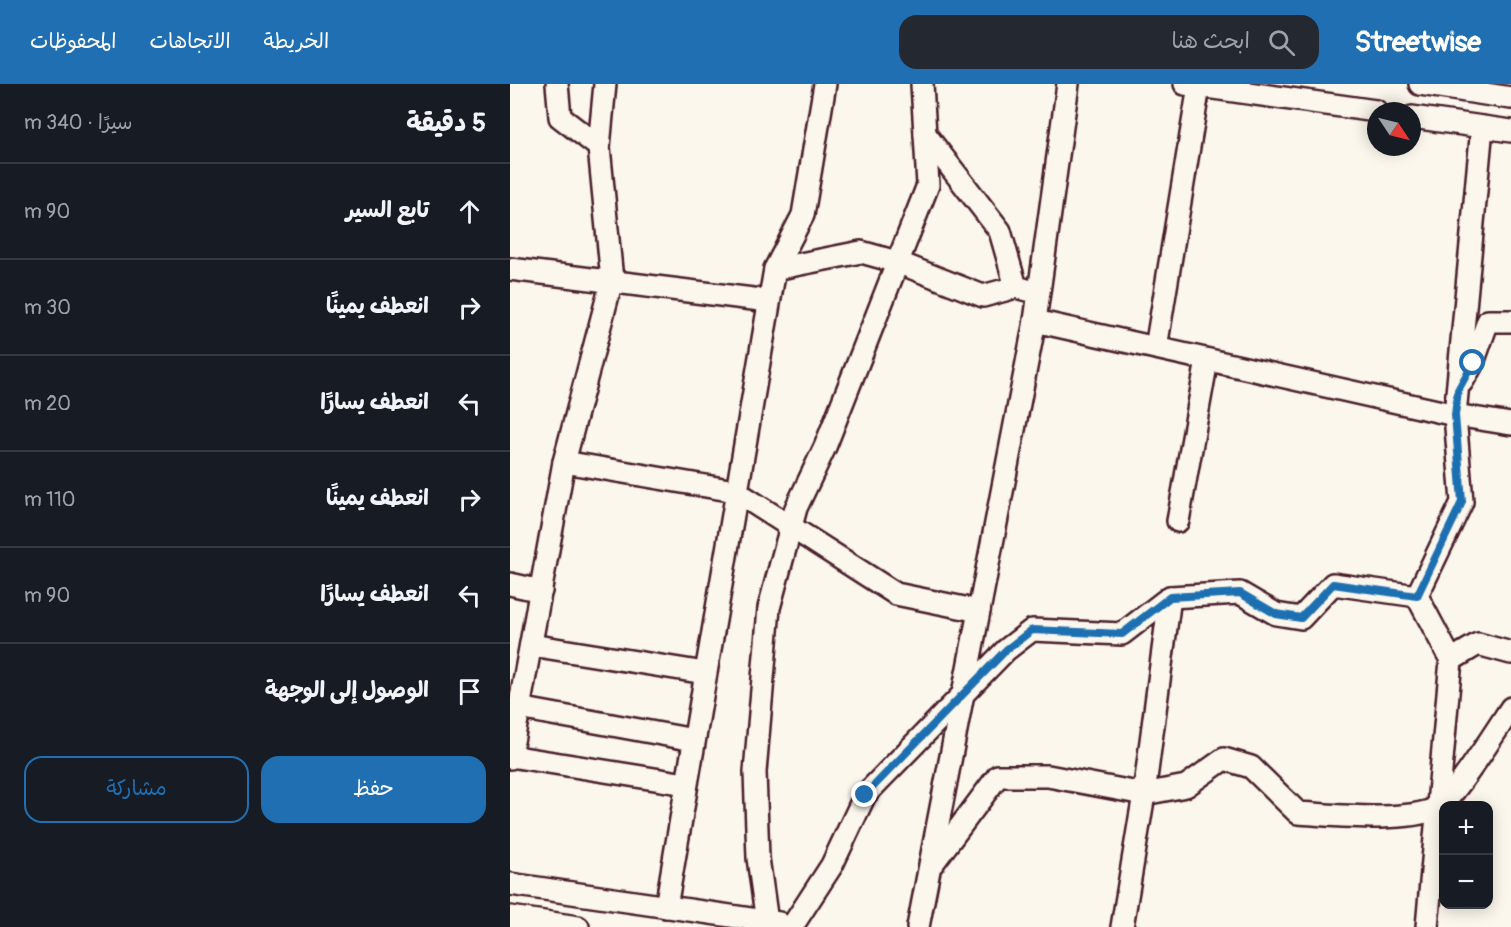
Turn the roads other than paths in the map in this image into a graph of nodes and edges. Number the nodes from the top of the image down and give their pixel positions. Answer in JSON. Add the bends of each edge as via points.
{"nodes":[{"id":1,"x":557,"y":84,"type":"edge"},
{"id":2,"x":605,"y":84,"type":"edge"},
{"id":3,"x":825,"y":84,"type":"edge"},
{"id":4,"x":922,"y":84,"type":"edge"},
{"id":5,"x":1068,"y":84,"type":"edge"},
{"id":6,"x":1420,"y":84,"type":"edge"},
{"id":7,"x":1192,"y":85,"type":"edge"},
{"id":8,"x":1475,"y":88,"type":"edge"},
{"id":9,"x":1511,"y":98,"type":"edge"},
{"id":10,"x":1367,"y":110,"type":"edge"},
{"id":11,"x":1421,"y":118,"type":"edge"},
{"id":12,"x":1482,"y":127,"type":"junction"},
{"id":13,"x":1511,"y":131,"type":"edge"},
{"id":14,"x":925,"y":134,"type":"junction"},
{"id":15,"x":599,"y":147,"type":"junction"},
{"id":16,"x":897,"y":262,"type":"junction"},
{"id":17,"x":510,"y":268,"type":"edge"},
{"id":18,"x":775,"y":269,"type":"junction"},
{"id":19,"x":612,"y":280,"type":"junction"},
{"id":20,"x":1016,"y":286,"type":"junction"},
{"id":21,"x":1039,"y":294,"type":"junction"},
{"id":22,"x":769,"y":301,"type":"junction"},
{"id":23,"x":1035,"y":321,"type":"junction"},
{"id":24,"x":1511,"y":321,"type":"edge"},
{"id":25,"x":1156,"y":348,"type":"junction"},
{"id":26,"x":1207,"y":360,"type":"junction"},
{"id":27,"x":1458,"y":390,"type":"junction"},
{"id":28,"x":1455,"y":415,"type":"junction"},
{"id":29,"x":1511,"y":424,"type":"edge"},
{"id":30,"x":564,"y":462,"type":"junction"},
{"id":31,"x":735,"y":491,"type":"junction"},
{"id":32,"x":1178,"y":521,"type":"dead end"},
{"id":33,"x":791,"y":527,"type":"junction"},
{"id":34,"x":510,"y":584,"type":"edge"},
{"id":35,"x":541,"y":591,"type":"junction"},
{"id":36,"x":1417,"y":596,"type":"junction"},
{"id":37,"x":1170,"y":597,"type":"junction"},
{"id":38,"x":979,"y":610,"type":"junction"},
{"id":39,"x":531,"y":645,"type":"junction"},
{"id":40,"x":1511,"y":653,"type":"edge"},
{"id":41,"x":1451,"y":660,"type":"junction"},
{"id":42,"x":705,"y":673,"type":"junction"},
{"id":43,"x":963,"y":697,"type":"junction"},
{"id":44,"x":519,"y":708,"type":"junction"},
{"id":45,"x":1511,"y":708,"type":"edge"},
{"id":46,"x":694,"y":740,"type":"junction"},
{"id":47,"x":510,"y":757,"type":"edge"},
{"id":48,"x":686,"y":784,"type":"junction"},
{"id":49,"x":1144,"y":794,"type":"junction"},
{"id":50,"x":1438,"y":808,"type":"junction"},
{"id":51,"x":929,"y":868,"type":"junction"},
{"id":52,"x":510,"y":884,"type":"edge"},
{"id":53,"x":666,"y":907,"type":"junction"},
{"id":54,"x":510,"y":917,"type":"edge"},
{"id":55,"x":767,"y":922,"type":"junction"},
{"id":56,"x":798,"y":926,"type":"edge"},
{"id":57,"x":578,"y":927,"type":"edge"},
{"id":58,"x":918,"y":927,"type":"edge"},
{"id":59,"x":1122,"y":927,"type":"edge"},
{"id":60,"x":1427,"y":927,"type":"edge"}],
"edges":[{"from":1,"to":15,"type":"street","via":[[560,117]]},
{"from":2,"to":15,"type":"street"},
{"from":3,"to":18,"type":"street","via":[[803,215]]},
{"from":4,"to":14,"type":"street"},
{"from":5,"to":21,"type":"street"},
{"from":6,"to":8,"type":"street"},
{"from":7,"to":10,"type":"street"},
{"from":7,"to":25,"type":"street"},
{"from":8,"to":9,"type":"street"},
{"from":11,"to":12,"type":"street"},
{"from":12,"to":13,"type":"street"},
{"from":12,"to":27,"type":"street"},
{"from":14,"to":16,"type":"street","via":[[928,185]]},
{"from":14,"to":20,"type":"street","via":[[1000,231]]},
{"from":15,"to":19,"type":"street"},
{"from":16,"to":18,"type":"street","via":[[861,252]]},
{"from":16,"to":20,"type":"street","via":[[982,296]]},
{"from":16,"to":33,"type":"street"},
{"from":17,"to":19,"type":"street"},
{"from":18,"to":22,"type":"street"},
{"from":19,"to":22,"type":"street"},
{"from":19,"to":30,"type":"street"},
{"from":20,"to":21,"type":"street"},
{"from":21,"to":23,"type":"street"},
{"from":22,"to":31,"type":"street"},
{"from":23,"to":25,"type":"street"},
{"from":23,"to":38,"type":"street"},
{"from":24,"to":27,"type":"street","via":[[1488,321]]},
{"from":25,"to":26,"type":"street"},
{"from":26,"to":28,"type":"street"},
{"from":26,"to":32,"type":"street"},
{"from":27,"to":28,"type":"street"},
{"from":28,"to":29,"type":"street"},
{"from":28,"to":36,"type":"street","via":[[1462,502]]},
{"from":30,"to":31,"type":"street"},
{"from":30,"to":35,"type":"street"},
{"from":31,"to":33,"type":"street"},
{"from":31,"to":42,"type":"street"},
{"from":33,"to":38,"type":"street","via":[[897,594]]},
{"from":33,"to":55,"type":"street","via":[[770,608],[755,771],[758,858]]},
{"from":34,"to":35,"type":"street"},
{"from":35,"to":39,"type":"street"},
{"from":36,"to":37,"type":"street","via":[[1333,584],[1301,618],[1276,614],[1240,593]]},
{"from":36,"to":41,"type":"street"},
{"from":37,"to":43,"type":"street","via":[[1122,634],[1032,630],[1006,650]]},
{"from":37,"to":49,"type":"street"},
{"from":38,"to":43,"type":"street"},
{"from":39,"to":42,"type":"street"},
{"from":39,"to":44,"type":"street"},
{"from":40,"to":41,"type":"street","via":[[1478,644]]},
{"from":41,"to":50,"type":"street"},
{"from":42,"to":46,"type":"street"},
{"from":43,"to":51,"type":"street"},
{"from":43,"to":56,"type":"street","via":[[865,795]]},
{"from":44,"to":46,"type":"street"},
{"from":44,"to":47,"type":"street"},
{"from":45,"to":50,"type":"street"},
{"from":46,"to":48,"type":"street"},
{"from":47,"to":48,"type":"street"},
{"from":48,"to":53,"type":"street"},
{"from":49,"to":50,"type":"street","via":[[1186,786],[1224,759],[1251,767],[1298,813],[1392,817]]},
{"from":49,"to":51,"type":"street","via":[[1048,776],[998,776]]},
{"from":49,"to":59,"type":"street"},
{"from":50,"to":60,"type":"street"},
{"from":51,"to":58,"type":"street"},
{"from":52,"to":53,"type":"street"},
{"from":53,"to":55,"type":"street"},
{"from":54,"to":57,"type":"street"},
{"from":55,"to":56,"type":"street"}]}
